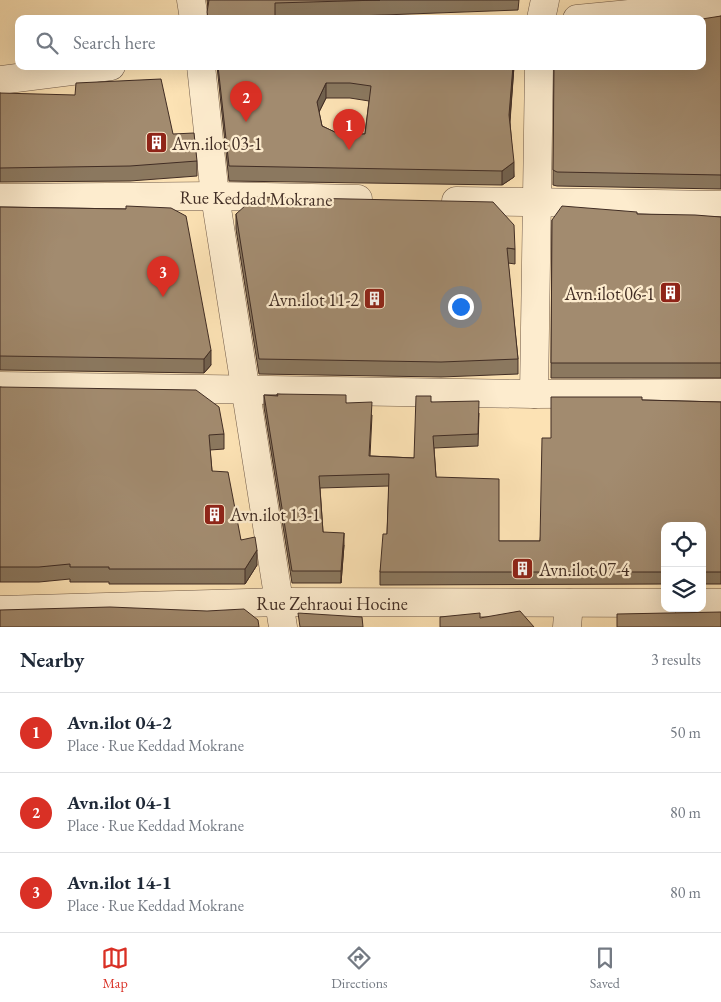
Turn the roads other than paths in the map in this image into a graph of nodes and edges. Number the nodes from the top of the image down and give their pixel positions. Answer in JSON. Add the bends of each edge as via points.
{"nodes":[{"id":1,"x":191,"y":0,"type":"edge"},
{"id":2,"x":545,"y":0,"type":"edge"},
{"id":3,"x":721,"y":3,"type":"edge"},
{"id":4,"x":193,"y":15,"type":"edge"},
{"id":5,"x":542,"y":15,"type":"edge"},
{"id":6,"x":613,"y":15,"type":"edge"},
{"id":7,"x":79,"y":70,"type":"edge"},
{"id":8,"x":201,"y":70,"type":"edge"},
{"id":9,"x":539,"y":70,"type":"edge"},
{"id":10,"x":0,"y":80,"type":"edge"},
{"id":11,"x":215,"y":196,"type":"junction"},
{"id":12,"x":0,"y":198,"type":"edge"},
{"id":13,"x":380,"y":200,"type":"edge"},
{"id":14,"x":429,"y":201,"type":"edge"},
{"id":15,"x":536,"y":203,"type":"junction"},
{"id":16,"x":721,"y":205,"type":"edge"},
{"id":17,"x":0,"y":386,"type":"edge"},
{"id":18,"x":245,"y":390,"type":"junction"},
{"id":19,"x":721,"y":393,"type":"edge"},
{"id":20,"x":534,"y":394,"type":"junction"},
{"id":21,"x":661,"y":603,"type":"edge"},
{"id":22,"x":706,"y":603,"type":"edge"},
{"id":23,"x":721,"y":603,"type":"edge"},
{"id":24,"x":0,"y":610,"type":"edge"},
{"id":25,"x":281,"y":614,"type":"edge"},
{"id":26,"x":568,"y":615,"type":"edge"}],
"edges":[{"from":1,"to":4,"type":"street"},
{"from":2,"to":5,"type":"street"},
{"from":3,"to":6,"type":"street"},
{"from":7,"to":10,"type":"street"},
{"from":8,"to":11,"type":"street"},
{"from":9,"to":15,"type":"street"},
{"from":11,"to":12,"type":"street","name":"Rue Keddad Mokrane"},
{"from":11,"to":13,"type":"street","name":"Rue Keddad Mokrane"},
{"from":11,"to":18,"type":"street"},
{"from":14,"to":15,"type":"street"},
{"from":15,"to":16,"type":"street"},
{"from":15,"to":20,"type":"street"},
{"from":17,"to":18,"type":"street"},
{"from":18,"to":20,"type":"street"},
{"from":18,"to":25,"type":"street"},
{"from":19,"to":20,"type":"street"},
{"from":21,"to":26,"type":"street","name":"Rue Zehraoui Hocine"},
{"from":22,"to":23,"type":"street"},
{"from":24,"to":25,"type":"street","name":"Rue Zehraoui Hocine"},
{"from":25,"to":26,"type":"street","name":"Rue Zehraoui Hocine"}]}
